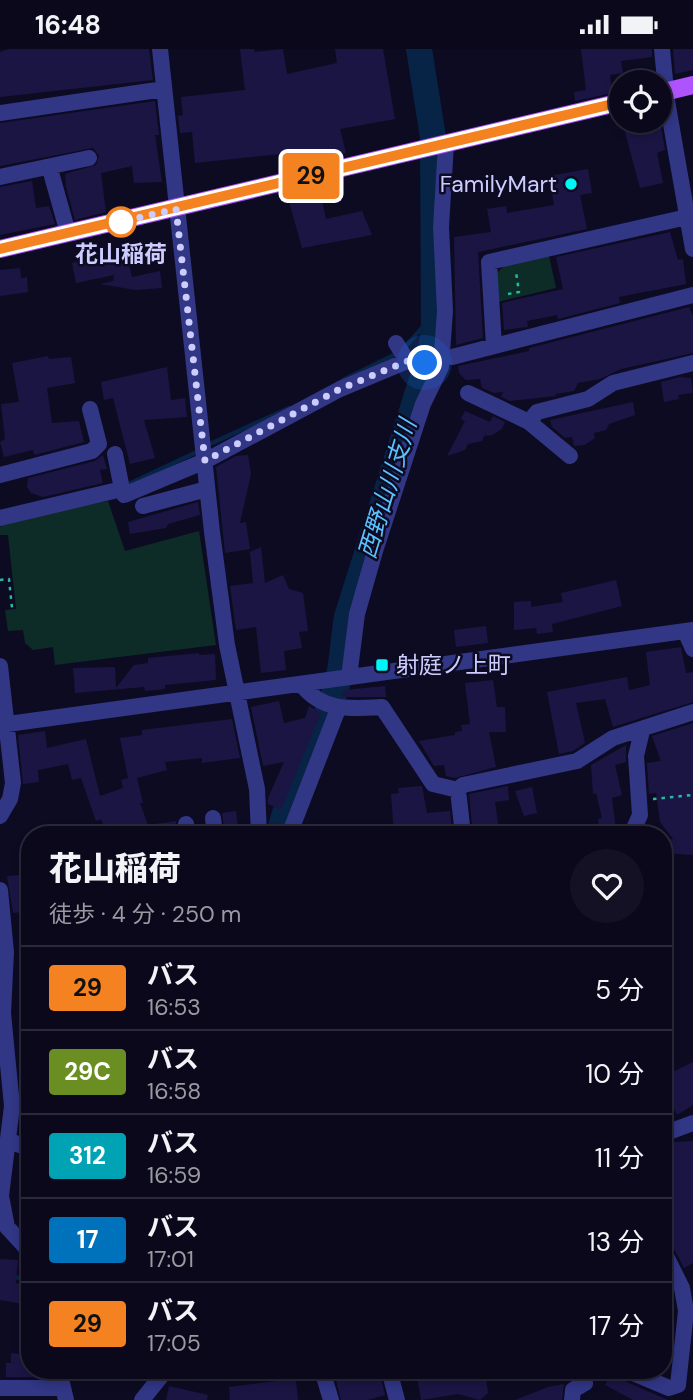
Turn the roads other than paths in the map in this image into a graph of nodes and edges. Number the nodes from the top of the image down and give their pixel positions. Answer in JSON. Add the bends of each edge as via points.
{"nodes":[{"id":1,"x":160,"y":49,"type":"edge"},
{"id":2,"x":662,"y":49,"type":"edge"},
{"id":3,"x":663,"y":70,"type":"edge"},
{"id":4,"x":693,"y":85,"type":"edge"},
{"id":5,"x":164,"y":89,"type":"junction"},
{"id":6,"x":672,"y":90,"type":"edge"},
{"id":7,"x":609,"y":105,"type":"edge"},
{"id":8,"x":0,"y":113,"type":"edge"},
{"id":9,"x":672,"y":130,"type":"edge"},
{"id":10,"x":436,"y":146,"type":"junction"},
{"id":11,"x":89,"y":158,"type":"dead end"},
{"id":12,"x":50,"y":169,"type":"junction"},
{"id":13,"x":0,"y":177,"type":"edge"},
{"id":14,"x":176,"y":209,"type":"junction"},
{"id":15,"x":687,"y":217,"type":"junction"},
{"id":16,"x":68,"y":233,"type":"junction"},
{"id":17,"x":0,"y":249,"type":"edge"},
{"id":18,"x":693,"y":249,"type":"edge"},
{"id":19,"x":693,"y":295,"type":"edge"},
{"id":20,"x":396,"y":343,"type":"dead end"},
{"id":21,"x":494,"y":346,"type":"junction"},
{"id":22,"x":407,"y":361,"type":"junction"},
{"id":23,"x":446,"y":362,"type":"junction"},
{"id":24,"x":693,"y":363,"type":"edge"},
{"id":25,"x":468,"y":393,"type":"dead end"},
{"id":26,"x":90,"y":409,"type":"dead end"},
{"id":27,"x":529,"y":422,"type":"junction"},
{"id":28,"x":116,"y":454,"type":"dead end"},
{"id":29,"x":570,"y":456,"type":"dead end"},
{"id":30,"x":205,"y":461,"type":"junction"},
{"id":31,"x":0,"y":475,"type":"edge"},
{"id":32,"x":122,"y":489,"type":"junction"},
{"id":33,"x":207,"y":489,"type":"junction"},
{"id":34,"x":143,"y":506,"type":"dead end"},
{"id":35,"x":0,"y":518,"type":"edge"},
{"id":36,"x":689,"y":630,"type":"edge"},
{"id":37,"x":693,"y":649,"type":"edge"},
{"id":38,"x":0,"y":666,"type":"edge"},
{"id":39,"x":342,"y":678,"type":"junction"},
{"id":40,"x":300,"y":684,"type":"junction"},
{"id":41,"x":236,"y":693,"type":"junction"},
{"id":42,"x":334,"y":707,"type":"junction"},
{"id":43,"x":693,"y":712,"type":"edge"},
{"id":44,"x":3,"y":725,"type":"edge"},
{"id":45,"x":642,"y":731,"type":"junction"},
{"id":46,"x":5,"y":758,"type":"edge"},
{"id":47,"x":458,"y":790,"type":"junction"},
{"id":48,"x":0,"y":816,"type":"edge"},
{"id":49,"x":259,"y":826,"type":"edge"},
{"id":50,"x":292,"y":826,"type":"edge"},
{"id":51,"x":462,"y":826,"type":"edge"},
{"id":52,"x":635,"y":826,"type":"edge"},
{"id":53,"x":1,"y":899,"type":"edge"},
{"id":54,"x":693,"y":1123,"type":"edge"},
{"id":55,"x":672,"y":1131,"type":"edge"},
{"id":56,"x":10,"y":1141,"type":"junction"},
{"id":57,"x":21,"y":1145,"type":"edge"},
{"id":58,"x":7,"y":1235,"type":"edge"},
{"id":59,"x":672,"y":1268,"type":"edge"},
{"id":60,"x":159,"y":1379,"type":"edge"},
{"id":61,"x":325,"y":1379,"type":"edge"},
{"id":62,"x":391,"y":1379,"type":"edge"},
{"id":63,"x":583,"y":1379,"type":"edge"},
{"id":64,"x":648,"y":1379,"type":"edge"},
{"id":65,"x":0,"y":1388,"type":"edge"},
{"id":66,"x":65,"y":1394,"type":"edge"},
{"id":67,"x":142,"y":1400,"type":"edge"},
{"id":68,"x":331,"y":1400,"type":"edge"},
{"id":69,"x":397,"y":1400,"type":"edge"},
{"id":70,"x":572,"y":1400,"type":"edge"}],
"edges":[{"from":1,"to":5,"type":"street"},
{"from":2,"to":3,"type":"street"},
{"from":4,"to":6,"type":"main road"},
{"from":5,"to":8,"type":"street"},
{"from":5,"to":14,"type":"street"},
{"from":7,"to":10,"type":"main road"},
{"from":9,"to":15,"type":"street"},
{"from":10,"to":14,"type":"main road"},
{"from":10,"to":23,"type":"street"},
{"from":11,"to":12,"type":"street"},
{"from":12,"to":13,"type":"street"},
{"from":12,"to":16,"type":"street"},
{"from":14,"to":16,"type":"main road"},
{"from":14,"to":30,"type":"street"},
{"from":15,"to":18,"type":"street"},
{"from":15,"to":21,"type":"street","via":[[489,262]]},
{"from":16,"to":17,"type":"main road"},
{"from":19,"to":21,"type":"street"},
{"from":20,"to":22,"type":"street"},
{"from":21,"to":23,"type":"street"},
{"from":22,"to":23,"type":"street"},
{"from":22,"to":30,"type":"street","via":[[340,389]]},
{"from":23,"to":39,"type":"street","via":[[423,404],[375,551]]},
{"from":24,"to":27,"type":"street","via":[[613,383],[588,400],[537,412]]},
{"from":25,"to":27,"type":"street"},
{"from":26,"to":31,"type":"street","via":[[99,444],[92,451]]},
{"from":27,"to":29,"type":"street"},
{"from":28,"to":32,"type":"street"},
{"from":30,"to":32,"type":"street","via":[[124,495]]},
{"from":30,"to":33,"type":"street"},
{"from":32,"to":35,"type":"street"},
{"from":33,"to":34,"type":"street"},
{"from":33,"to":41,"type":"street"},
{"from":36,"to":37,"type":"street"},
{"from":36,"to":39,"type":"street"},
{"from":38,"to":44,"type":"street"},
{"from":39,"to":40,"type":"street"},
{"from":40,"to":41,"type":"street"},
{"from":40,"to":42,"type":"street","via":[[311,697]]},
{"from":41,"to":44,"type":"street"},
{"from":41,"to":49,"type":"street","via":[[257,789]]},
{"from":42,"to":47,"type":"street","via":[[382,707],[433,784]]},
{"from":42,"to":50,"type":"street"},
{"from":43,"to":45,"type":"street"},
{"from":44,"to":46,"type":"street"},
{"from":45,"to":47,"type":"street","via":[[613,739],[577,761],[463,785]]},
{"from":45,"to":52,"type":"street","via":[[636,756],[640,815]]},
{"from":46,"to":48,"type":"street","via":[[10,799]]},
{"from":47,"to":51,"type":"street"},
{"from":53,"to":56,"type":"street"},
{"from":54,"to":55,"type":"street"},
{"from":56,"to":57,"type":"street"},
{"from":56,"to":58,"type":"street","via":[[1,1196]]},
{"from":59,"to":64,"type":"street","via":[[686,1311],[678,1385],[669,1388]]},
{"from":60,"to":67,"type":"street"},
{"from":61,"to":68,"type":"street"},
{"from":62,"to":69,"type":"street"},
{"from":63,"to":70,"type":"street","via":[[573,1390]]},
{"from":65,"to":66,"type":"street"}]}
